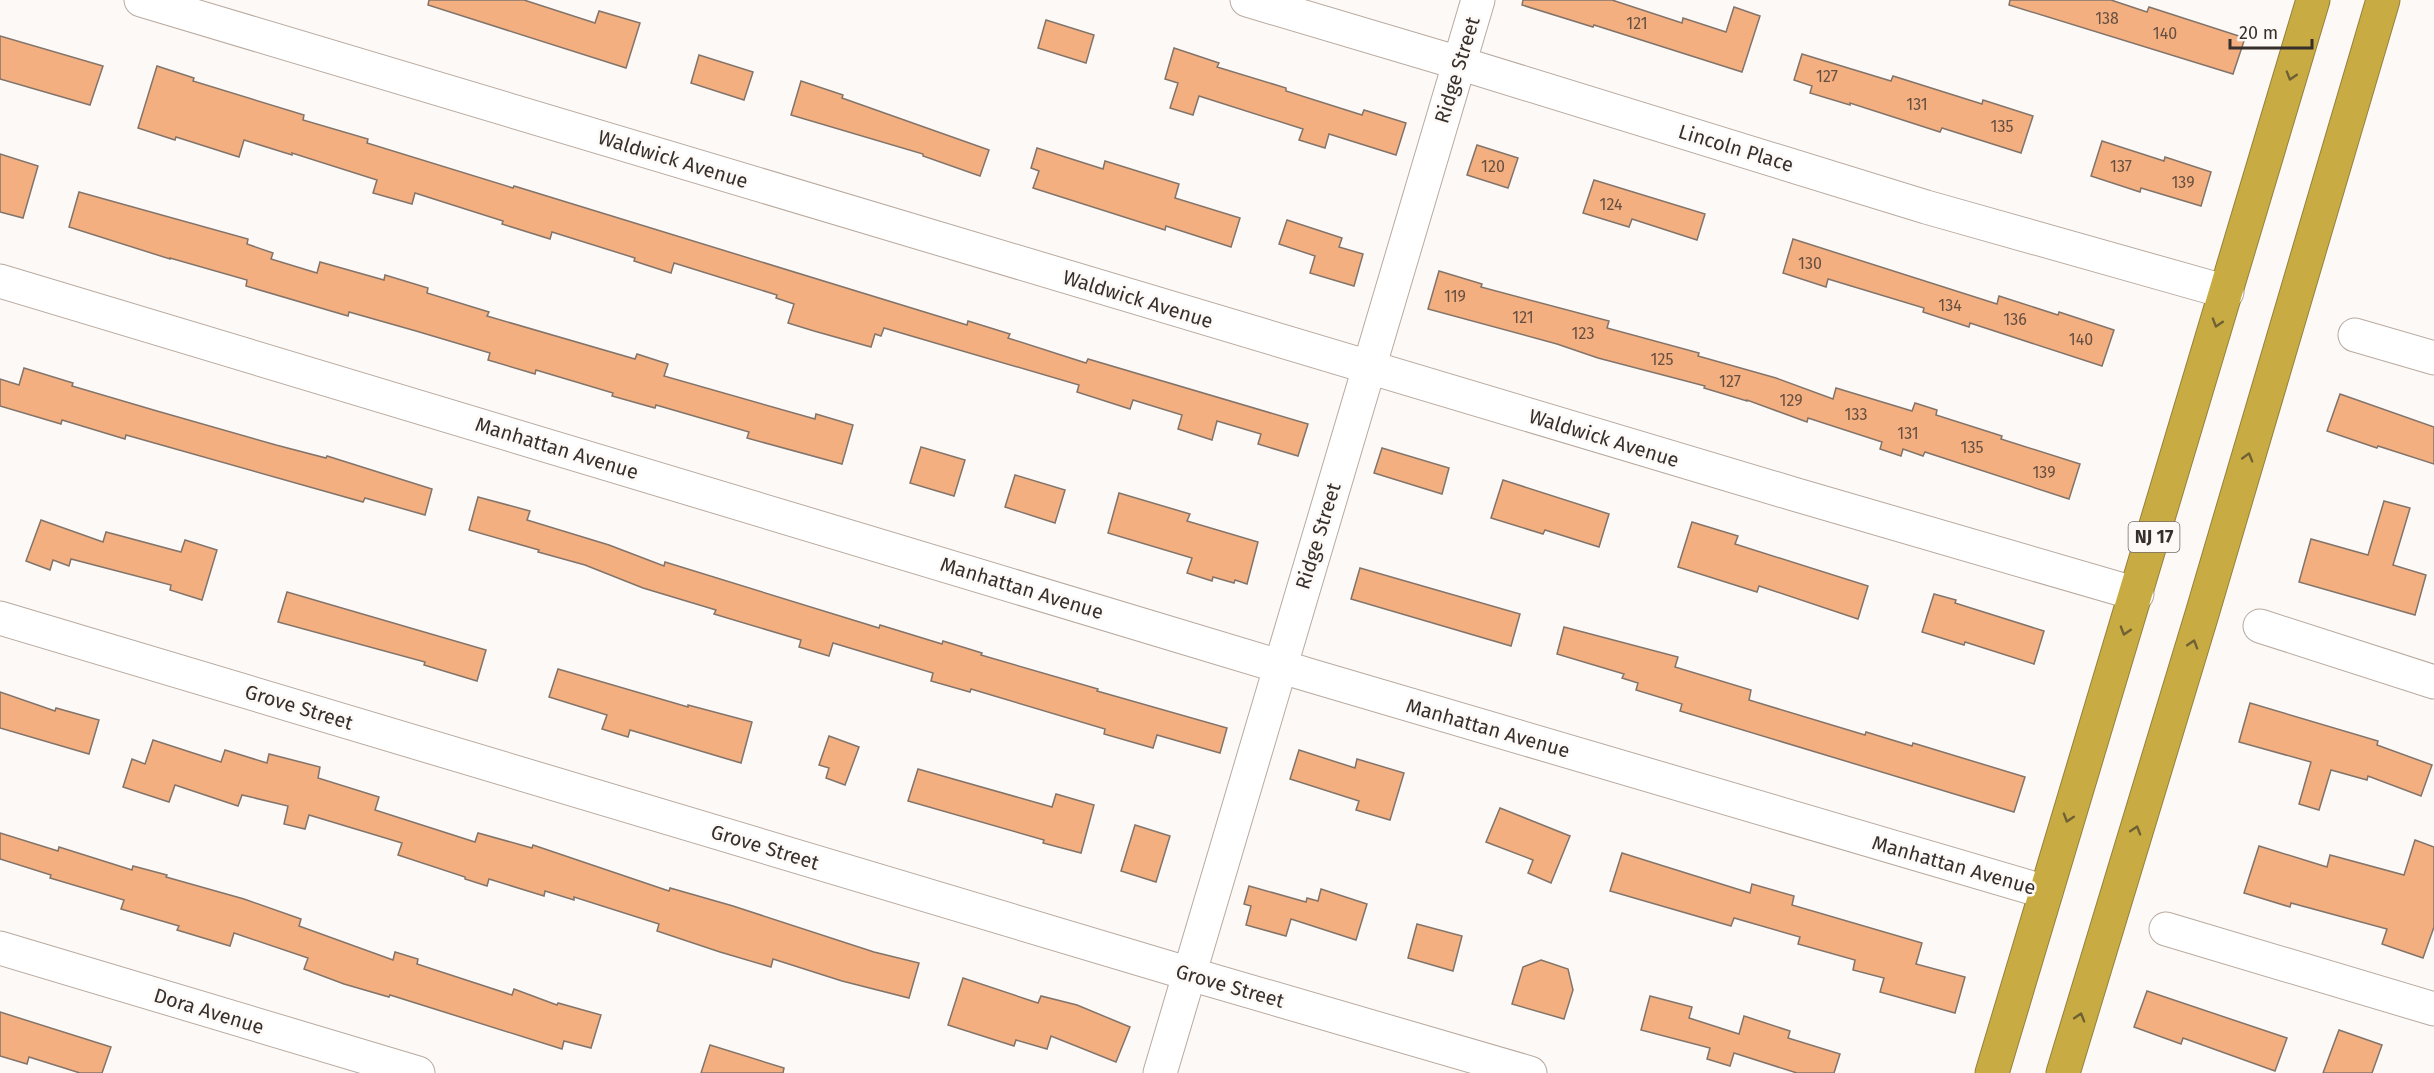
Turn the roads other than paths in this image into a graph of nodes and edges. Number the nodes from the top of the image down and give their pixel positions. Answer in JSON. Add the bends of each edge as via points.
{"nodes":[{"id":1,"x":141,"y":0,"type":"edge"},
{"id":2,"x":1247,"y":0,"type":"edge"},
{"id":3,"x":1478,"y":0,"type":"edge"},
{"id":4,"x":2313,"y":0,"type":"edge"},
{"id":5,"x":2384,"y":0,"type":"edge"},
{"id":6,"x":1459,"y":63,"type":"junction"},
{"id":7,"x":0,"y":281,"type":"edge"},
{"id":8,"x":2227,"y":292,"type":"junction"},
{"id":9,"x":2355,"y":335,"type":"dead end"},
{"id":10,"x":2434,"y":358,"type":"edge"},
{"id":11,"x":1368,"y":368,"type":"junction"},
{"id":12,"x":2137,"y":594,"type":"junction"},
{"id":13,"x":0,"y":618,"type":"edge"},
{"id":14,"x":2260,"y":626,"type":"dead end"},
{"id":15,"x":1280,"y":665,"type":"junction"},
{"id":16,"x":2434,"y":682,"type":"edge"},
{"id":17,"x":2046,"y":892,"type":"junction"},
{"id":18,"x":2166,"y":929,"type":"dead end"},
{"id":19,"x":0,"y":948,"type":"edge"},
{"id":20,"x":1191,"y":974,"type":"junction"},
{"id":21,"x":2434,"y":1009,"type":"edge"},
{"id":22,"x":418,"y":1073,"type":"edge"},
{"id":23,"x":1160,"y":1073,"type":"edge"},
{"id":24,"x":1530,"y":1073,"type":"edge"},
{"id":25,"x":1992,"y":1073,"type":"edge"},
{"id":26,"x":2063,"y":1073,"type":"edge"}],
"edges":[{"from":1,"to":11,"type":"street","name":"Waldwick Avenue"},
{"from":2,"to":6,"type":"street","name":"Lincoln Place"},
{"from":3,"to":6,"type":"street","name":"Ridge Street"},
{"from":4,"to":8,"type":"highway","number":"NJ 17","one_way":true},
{"from":26,"to":5,"type":"highway","one_way":true},
{"from":6,"to":8,"type":"street","name":"Lincoln Place","via":[[1926,207]]},
{"from":6,"to":11,"type":"street","name":"Ridge Street"},
{"from":7,"to":15,"type":"street","name":"Manhattan Avenue"},
{"from":8,"to":12,"type":"highway","number":"NJ 17","one_way":true},
{"from":9,"to":10,"type":"street"},
{"from":11,"to":12,"type":"street","name":"Waldwick Avenue"},
{"from":11,"to":15,"type":"street","name":"Ridge Street"},
{"from":12,"to":17,"type":"highway","number":"NJ 17","one_way":true},
{"from":13,"to":20,"type":"street","name":"Grove Street"},
{"from":14,"to":16,"type":"street"},
{"from":15,"to":17,"type":"street","name":"Manhattan Avenue"},
{"from":15,"to":20,"type":"street","name":"Ridge Street"},
{"from":17,"to":25,"type":"highway","number":"NJ 17"},
{"from":18,"to":21,"type":"street"},
{"from":19,"to":22,"type":"street","name":"Dora Avenue"},
{"from":20,"to":23,"type":"street","name":"Ridge Street"},
{"from":20,"to":24,"type":"street","name":"Grove Street"}]}
